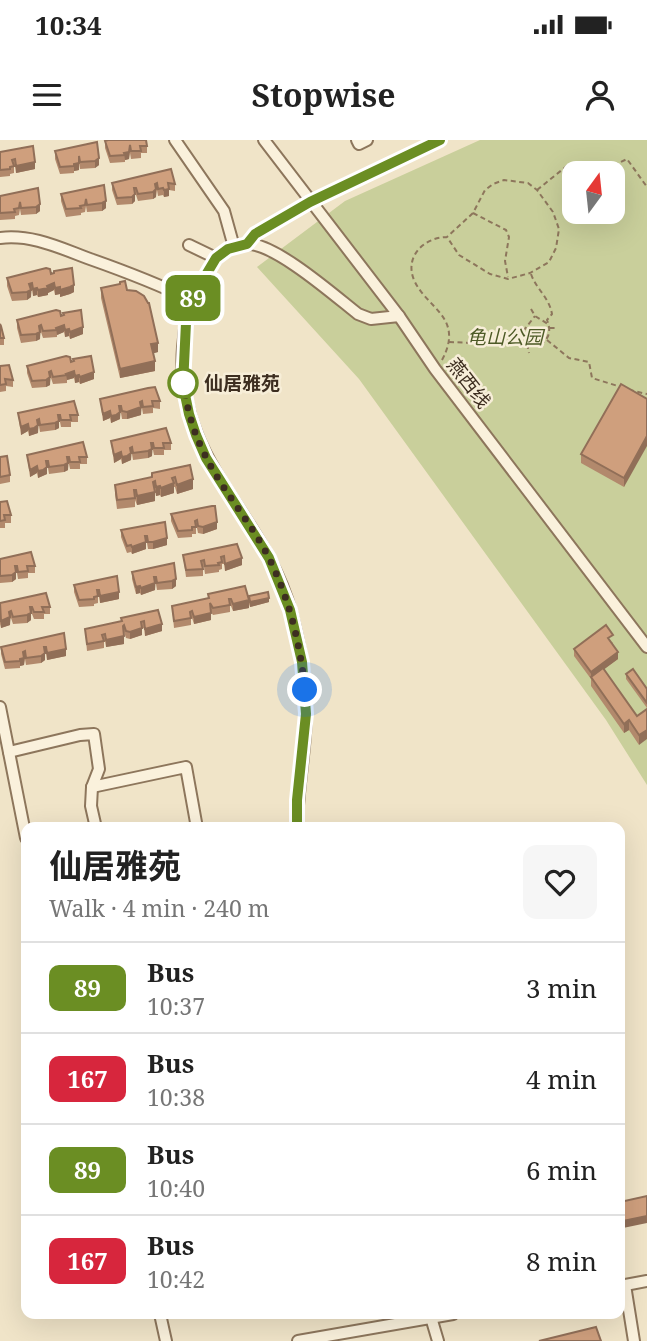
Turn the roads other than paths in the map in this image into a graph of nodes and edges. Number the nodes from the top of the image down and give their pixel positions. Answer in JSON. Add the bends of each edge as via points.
{"nodes":[{"id":1,"x":175,"y":140,"type":"edge"},
{"id":2,"x":264,"y":140,"type":"edge"},
{"id":3,"x":357,"y":140,"type":"edge"},
{"id":4,"x":367,"y":140,"type":"edge"},
{"id":5,"x":440,"y":140,"type":"edge"},
{"id":6,"x":310,"y":202,"type":"junction"},
{"id":7,"x":0,"y":238,"type":"edge"},
{"id":8,"x":247,"y":244,"type":"junction"},
{"id":9,"x":189,"y":245,"type":"dead end"},
{"id":10,"x":234,"y":247,"type":"junction"},
{"id":11,"x":216,"y":258,"type":"junction"},
{"id":12,"x":191,"y":300,"type":"junction"},
{"id":13,"x":400,"y":316,"type":"junction"},
{"id":14,"x":647,"y":648,"type":"edge"},
{"id":15,"x":0,"y":707,"type":"edge"},
{"id":16,"x":9,"y":752,"type":"junction"},
{"id":17,"x":92,"y":787,"type":"junction"},
{"id":18,"x":23,"y":822,"type":"edge"},
{"id":19,"x":94,"y":822,"type":"edge"},
{"id":20,"x":196,"y":822,"type":"edge"},
{"id":21,"x":297,"y":822,"type":"edge"},
{"id":22,"x":647,"y":1281,"type":"edge"},
{"id":23,"x":625,"y":1285,"type":"edge"},
{"id":24,"x":625,"y":1300,"type":"edge"},
{"id":25,"x":161,"y":1319,"type":"edge"},
{"id":26,"x":414,"y":1319,"type":"edge"},
{"id":27,"x":431,"y":1319,"type":"edge"},
{"id":28,"x":166,"y":1341,"type":"edge"},
{"id":29,"x":298,"y":1341,"type":"edge"},
{"id":30,"x":438,"y":1341,"type":"edge"},
{"id":31,"x":634,"y":1341,"type":"edge"}],
"edges":[{"from":1,"to":10,"type":"street","via":[[224,211]]},
{"from":2,"to":6,"type":"street","name":"燕西线"},
{"from":3,"to":4,"type":"street","via":[[359,144]]},
{"from":5,"to":6,"type":"street"},
{"from":6,"to":8,"type":"street","via":[[255,234]]},
{"from":6,"to":13,"type":"street","name":"燕西线"},
{"from":7,"to":12,"type":"street","via":[[36,240]]},
{"from":8,"to":10,"type":"street"},
{"from":8,"to":13,"type":"street","via":[[265,248],[295,266],[358,314],[371,319]]},
{"from":9,"to":11,"type":"street"},
{"from":10,"to":11,"type":"street"},
{"from":11,"to":12,"type":"street"},
{"from":12,"to":21,"type":"street","via":[[183,357],[189,414],[206,458],[269,558],[290,610],[302,662],[306,714]]},
{"from":13,"to":14,"type":"street","name":"燕西线","via":[[435,369]]},
{"from":15,"to":16,"type":"street"},
{"from":16,"to":17,"type":"street","via":[[94,734],[99,769]]},
{"from":16,"to":18,"type":"street"},
{"from":17,"to":19,"type":"street"},
{"from":17,"to":20,"type":"street","via":[[187,766]]},
{"from":22,"to":23,"type":"street"},
{"from":24,"to":31,"type":"street"},
{"from":25,"to":28,"type":"street"},
{"from":26,"to":29,"type":"street"},
{"from":27,"to":30,"type":"street"}]}
